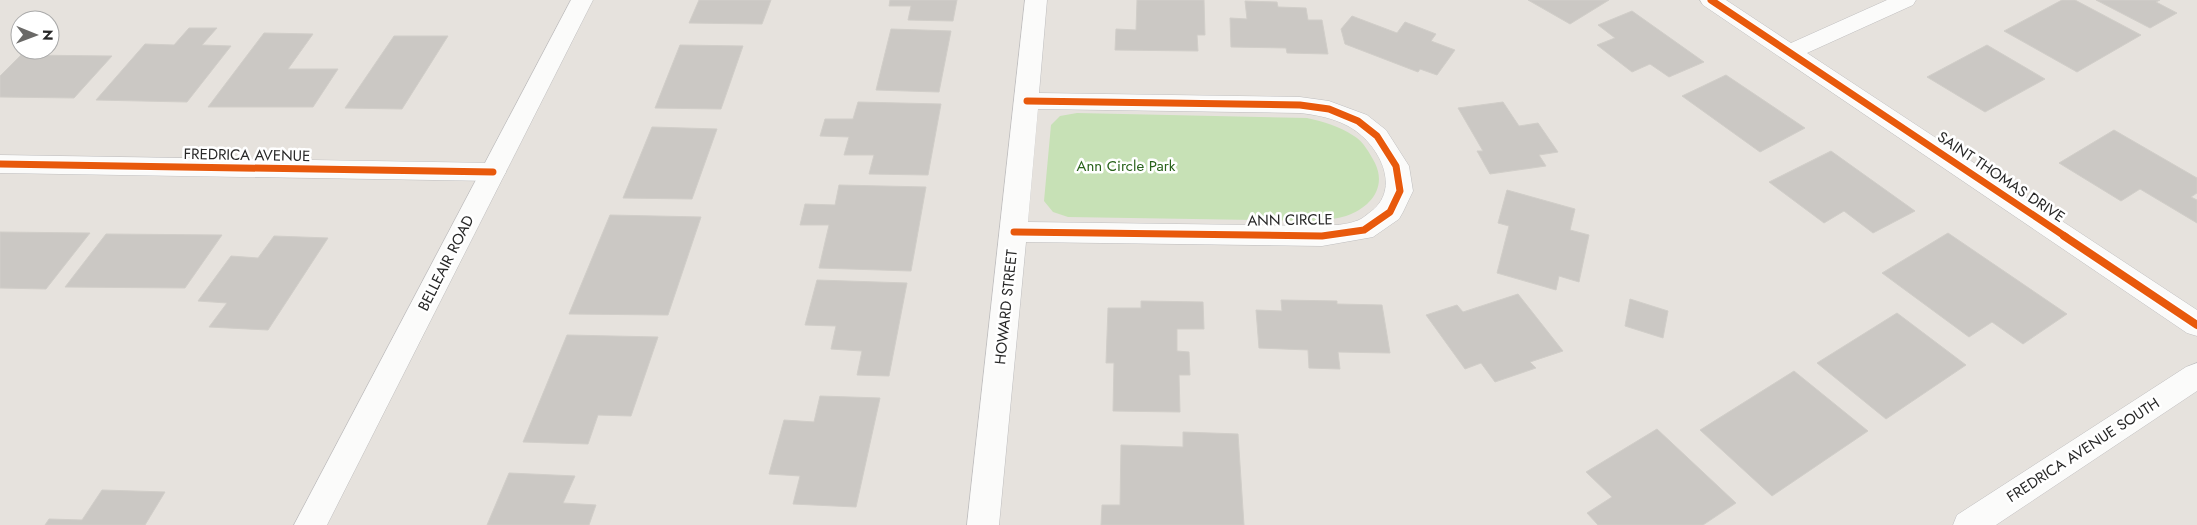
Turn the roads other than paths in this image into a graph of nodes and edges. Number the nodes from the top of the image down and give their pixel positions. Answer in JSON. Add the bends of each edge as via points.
{"nodes":[{"id":1,"x":582,"y":0,"type":"edge"},
{"id":2,"x":1036,"y":0,"type":"edge"},
{"id":3,"x":1711,"y":0,"type":"edge"},
{"id":4,"x":1905,"y":0,"type":"edge"},
{"id":5,"x":1790,"y":52,"type":"junction"},
{"id":6,"x":1027,"y":101,"type":"junction"},
{"id":7,"x":0,"y":164,"type":"edge"},
{"id":8,"x":493,"y":172,"type":"junction"},
{"id":9,"x":1014,"y":232,"type":"junction"},
{"id":10,"x":2197,"y":325,"type":"edge"},
{"id":11,"x":2197,"y":375,"type":"edge"},
{"id":12,"x":310,"y":525,"type":"edge"},
{"id":13,"x":983,"y":525,"type":"edge"},
{"id":14,"x":1969,"y":525,"type":"edge"}],
"edges":[{"from":1,"to":8,"type":"street","name":"BELLEAIR ROAD"},
{"from":2,"to":6,"type":"street","name":"HOWARD STREET"},
{"from":3,"to":5,"type":"street","name":"SAINT THOMAS DRIVE"},
{"from":4,"to":5,"type":"street"},
{"from":5,"to":10,"type":"street","name":"SAINT THOMAS DRIVE"},
{"from":6,"to":9,"type":"street","name":"HOWARD STREET"},
{"from":6,"to":9,"type":"street","name":"ANN CIRCLE","via":[[1300,105],[1329,109],[1358,122],[1377,136],[1396,166],[1400,191],[1390,212],[1364,230],[1322,236]]},
{"from":7,"to":8,"type":"street","name":"FREDRICA AVENUE"},
{"from":8,"to":12,"type":"street","name":"BELLEAIR ROAD"},
{"from":9,"to":13,"type":"street","name":"HOWARD STREET"},
{"from":11,"to":14,"type":"street","name":"FREDRICA AVENUE SOUTH"}]}
